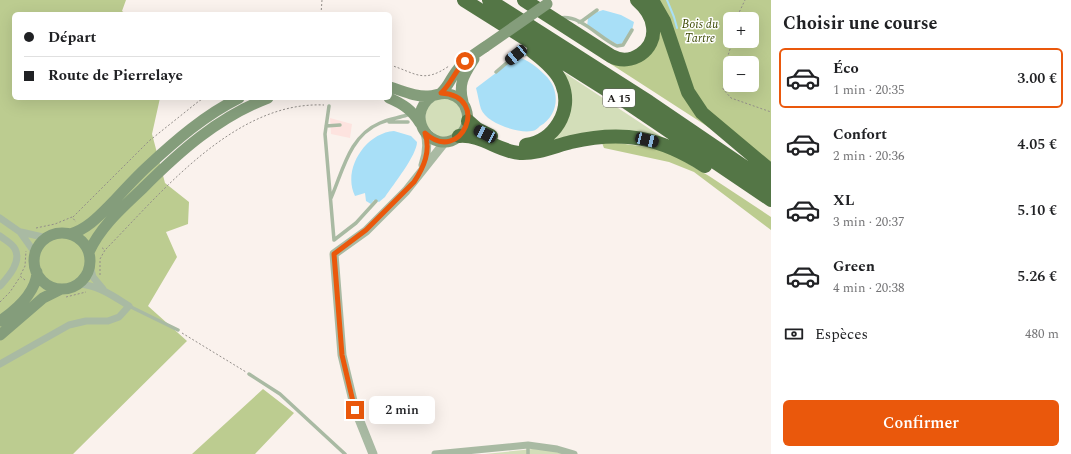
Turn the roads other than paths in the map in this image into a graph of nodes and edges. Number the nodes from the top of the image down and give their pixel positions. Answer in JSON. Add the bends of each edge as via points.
{"nodes":[{"id":1,"x":461,"y":0,"type":"edge"},
{"id":2,"x":464,"y":0,"type":"edge"},
{"id":3,"x":489,"y":0,"type":"edge"},
{"id":4,"x":524,"y":0,"type":"edge"},
{"id":5,"x":637,"y":0,"type":"edge"},
{"id":6,"x":652,"y":0,"type":"edge"},
{"id":7,"x":550,"y":2,"type":"edge"},
{"id":8,"x":596,"y":10,"type":"dead end"},
{"id":9,"x":553,"y":18,"type":"junction"},
{"id":10,"x":579,"y":22,"type":"junction"},
{"id":11,"x":588,"y":24,"type":"dead end"},
{"id":12,"x":632,"y":30,"type":"dead end"},
{"id":13,"x":481,"y":50,"type":"junction"},
{"id":14,"x":535,"y":54,"type":"junction"},
{"id":15,"x":496,"y":72,"type":"dead end"},
{"id":16,"x":392,"y":88,"type":"edge"},
{"id":17,"x":437,"y":95,"type":"junction"},
{"id":18,"x":392,"y":99,"type":"edge"},
{"id":19,"x":235,"y":100,"type":"edge"},
{"id":20,"x":264,"y":100,"type":"edge"},
{"id":21,"x":463,"y":102,"type":"junction"},
{"id":22,"x":329,"y":106,"type":"road end"},
{"id":23,"x":407,"y":115,"type":"dead end"},
{"id":24,"x":468,"y":121,"type":"junction"},
{"id":25,"x":408,"y":122,"type":"dead end"},
{"id":26,"x":380,"y":123,"type":"junction"},
{"id":27,"x":340,"y":125,"type":"dead end"},
{"id":28,"x":326,"y":126,"type":"junction"},
{"id":29,"x":423,"y":128,"type":"junction"},
{"id":30,"x":459,"y":136,"type":"junction"},
{"id":31,"x":445,"y":142,"type":"junction"},
{"id":32,"x":771,"y":171,"type":"edge"},
{"id":33,"x":420,"y":173,"type":"junction"},
{"id":34,"x":771,"y":185,"type":"edge"},
{"id":35,"x":331,"y":199,"type":"junction"},
{"id":36,"x":771,"y":200,"type":"edge"},
{"id":37,"x":376,"y":201,"type":"dead end"},
{"id":38,"x":771,"y":207,"type":"edge"},
{"id":39,"x":0,"y":219,"type":"edge"},
{"id":40,"x":70,"y":234,"type":"junction"},
{"id":41,"x":0,"y":236,"type":"edge"},
{"id":42,"x":30,"y":238,"type":"junction"},
{"id":43,"x":47,"y":238,"type":"junction"},
{"id":44,"x":89,"y":252,"type":"junction"},
{"id":45,"x":35,"y":253,"type":"junction"},
{"id":46,"x":90,"y":266,"type":"junction"},
{"id":47,"x":37,"y":272,"type":"junction"},
{"id":48,"x":83,"y":284,"type":"junction"},
{"id":49,"x":0,"y":286,"type":"edge"},
{"id":50,"x":106,"y":292,"type":"junction"},
{"id":51,"x":63,"y":293,"type":"junction"},
{"id":52,"x":129,"y":306,"type":"junction"},
{"id":53,"x":0,"y":321,"type":"edge"},
{"id":54,"x":178,"y":330,"type":"road end"},
{"id":55,"x":0,"y":335,"type":"edge"},
{"id":56,"x":0,"y":364,"type":"edge"},
{"id":57,"x":249,"y":374,"type":"road end"},
{"id":58,"x":528,"y":445,"type":"junction"},
{"id":59,"x":345,"y":454,"type":"edge"},
{"id":60,"x":373,"y":454,"type":"edge"},
{"id":61,"x":435,"y":454,"type":"edge"},
{"id":62,"x":528,"y":454,"type":"edge"},
{"id":63,"x":574,"y":454,"type":"edge"}],
"edges":[{"from":1,"to":14,"type":"highway","via":[[465,8]]},
{"from":2,"to":36,"type":"highway","number":"A 15","via":[[632,106]]},
{"from":3,"to":34,"type":"highway","number":"A 15"},
{"from":4,"to":9,"type":"highway"},
{"from":5,"to":9,"type":"highway","via":[[649,14],[653,34],[645,51],[633,59],[616,59]]},
{"from":6,"to":32,"type":"highway","via":[[664,21],[688,92],[702,113]]},
{"from":7,"to":13,"type":"main road","bridge":true},
{"from":8,"to":10,"type":"lane"},
{"from":9,"to":10,"type":"lane","via":[[568,17]]},
{"from":10,"to":11,"type":"lane"},
{"from":10,"to":12,"type":"lane","via":[[620,46]]},
{"from":13,"to":17,"type":"main road","via":[[465,61],[446,89]]},
{"from":13,"to":21,"type":"main road","via":[[462,81],[460,90]]},
{"from":14,"to":15,"type":"lane","via":[[519,54]]},
{"from":14,"to":24,"type":"highway","via":[[557,75],[564,92],[563,113],[552,133],[533,144],[510,145],[477,129]]},
{"from":16,"to":17,"type":"main road","via":[[417,95]]},
{"from":17,"to":21,"type":"main road","via":[[448,94]]},
{"from":17,"to":29,"type":"main road","via":[[421,109],[419,115]]},
{"from":18,"to":29,"type":"main road","via":[[409,108]]},
{"from":19,"to":40,"type":"main road","via":[[181,136],[95,219],[82,230]]},
{"from":20,"to":44,"type":"main road","via":[[235,113],[194,140],[166,164],[104,228]]},
{"from":21,"to":24,"type":"main road"},
{"from":22,"to":28,"type":"lane"},
{"from":23,"to":26,"type":"lane"},
{"from":24,"to":30,"type":"main road"},
{"from":25,"to":26,"type":"lane"},
{"from":26,"to":35,"type":"lane","via":[[370,128],[358,140],[339,173]]},
{"from":27,"to":28,"type":"lane"},
{"from":28,"to":35,"type":"lane"},
{"from":29,"to":31,"type":"main road","via":[[434,140]]},
{"from":29,"to":33,"type":"street","via":[[427,153]]},
{"from":30,"to":31,"type":"main road"},
{"from":30,"to":38,"type":"highway","via":[[473,137],[520,153],[538,151],[591,137],[626,136],[647,140],[692,157]]},
{"from":31,"to":33,"type":"street"},
{"from":33,"to":60,"type":"street","via":[[406,191],[366,230],[334,254],[342,355],[355,410]]},
{"from":35,"to":37,"type":"lane","via":[[334,240],[356,223]]},
{"from":39,"to":42,"type":"street"},
{"from":40,"to":43,"type":"main road","via":[[58,233]]},
{"from":40,"to":44,"type":"main road","via":[[80,239]]},
{"from":41,"to":49,"type":"street","via":[[16,250],[16,261]]},
{"from":42,"to":43,"type":"street"},
{"from":42,"to":45,"type":"street"},
{"from":43,"to":45,"type":"main road"},
{"from":44,"to":46,"type":"main road"},
{"from":45,"to":47,"type":"main road","via":[[34,263]]},
{"from":46,"to":48,"type":"main road"},
{"from":46,"to":50,"type":"street","via":[[93,277]]},
{"from":47,"to":51,"type":"main road","via":[[46,284]]},
{"from":47,"to":53,"type":"main road","via":[[33,286],[20,303]]},
{"from":48,"to":50,"type":"street"},
{"from":48,"to":51,"type":"main road"},
{"from":50,"to":52,"type":"street"},
{"from":51,"to":55,"type":"main road","via":[[44,298]]},
{"from":52,"to":54,"type":"lane"},
{"from":52,"to":56,"type":"street","via":[[119,317],[108,321],[86,321],[69,325]]},
{"from":57,"to":59,"type":"lane","via":[[280,394]]},
{"from":58,"to":61,"type":"street"},
{"from":58,"to":62,"type":"lane"},
{"from":58,"to":63,"type":"street"}]}
